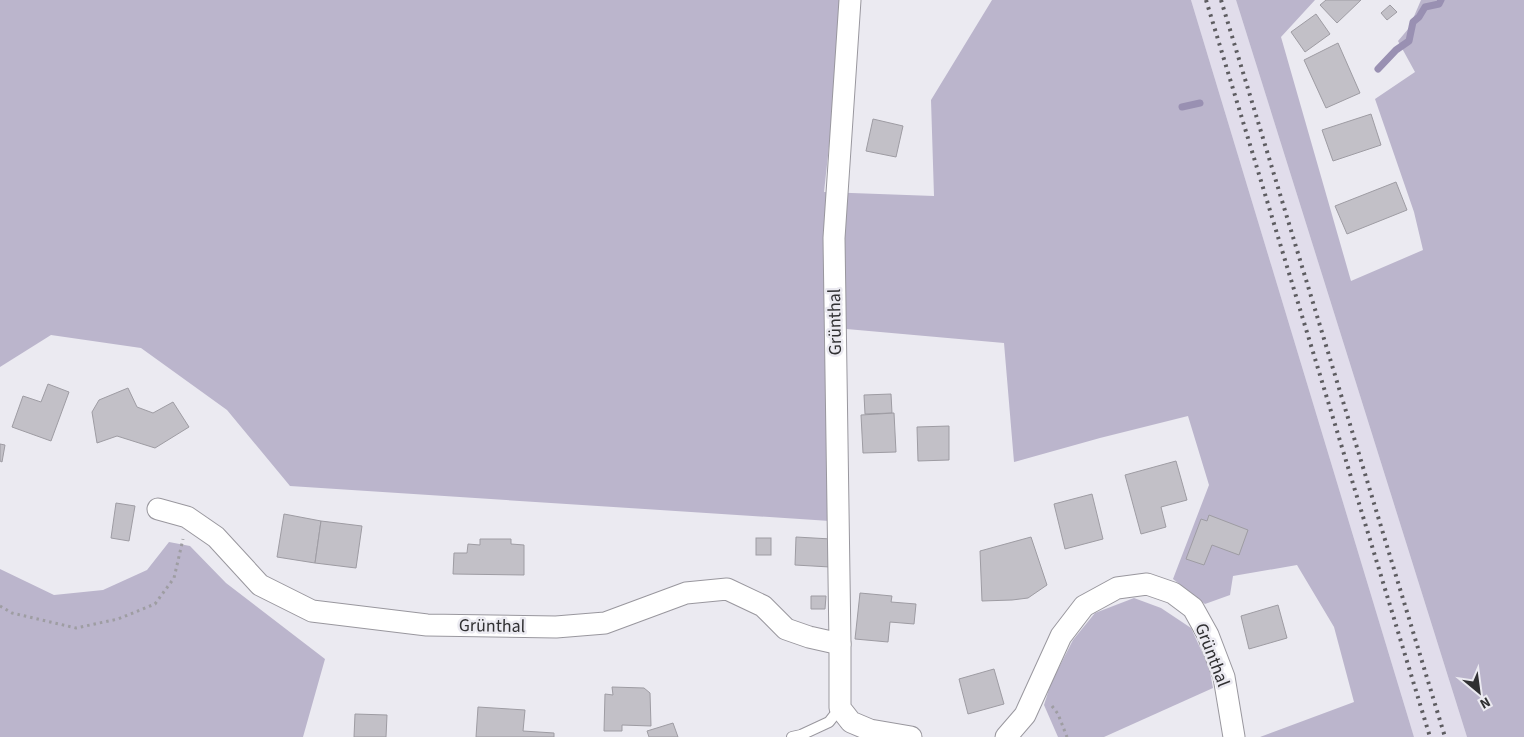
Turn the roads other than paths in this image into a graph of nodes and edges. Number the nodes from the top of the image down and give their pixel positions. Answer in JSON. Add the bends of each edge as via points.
{"nodes":[{"id":1,"x":850,"y":0,"type":"edge"},
{"id":2,"x":158,"y":509,"type":"dead end"},
{"id":3,"x":840,"y":644,"type":"junction"},
{"id":4,"x":840,"y":708,"type":"junction"},
{"id":5,"x":792,"y":737,"type":"edge"},
{"id":6,"x":911,"y":737,"type":"edge"},
{"id":7,"x":1006,"y":737,"type":"edge"},
{"id":8,"x":1234,"y":737,"type":"edge"}],
"edges":[{"from":1,"to":3,"type":"street","name":"Grünthal","via":[[834,238]]},
{"from":2,"to":3,"type":"street","name":"Grünthal","via":[[187,517],[216,537],[260,585],[312,611],[427,626],[556,627],[605,624],[686,593],[726,589],[763,606],[786,629]]},
{"from":3,"to":4,"type":"street","name":"Grünthal"},
{"from":4,"to":5,"type":"lane","via":[[829,722]]},
{"from":4,"to":6,"type":"street","via":[[851,722],[870,730]]},
{"from":7,"to":8,"type":"street","name":"Grünthal","via":[[1025,715],[1061,636],[1084,606],[1116,588],[1147,584],[1173,593],[1193,608],[1208,635],[1224,677]]}]}
